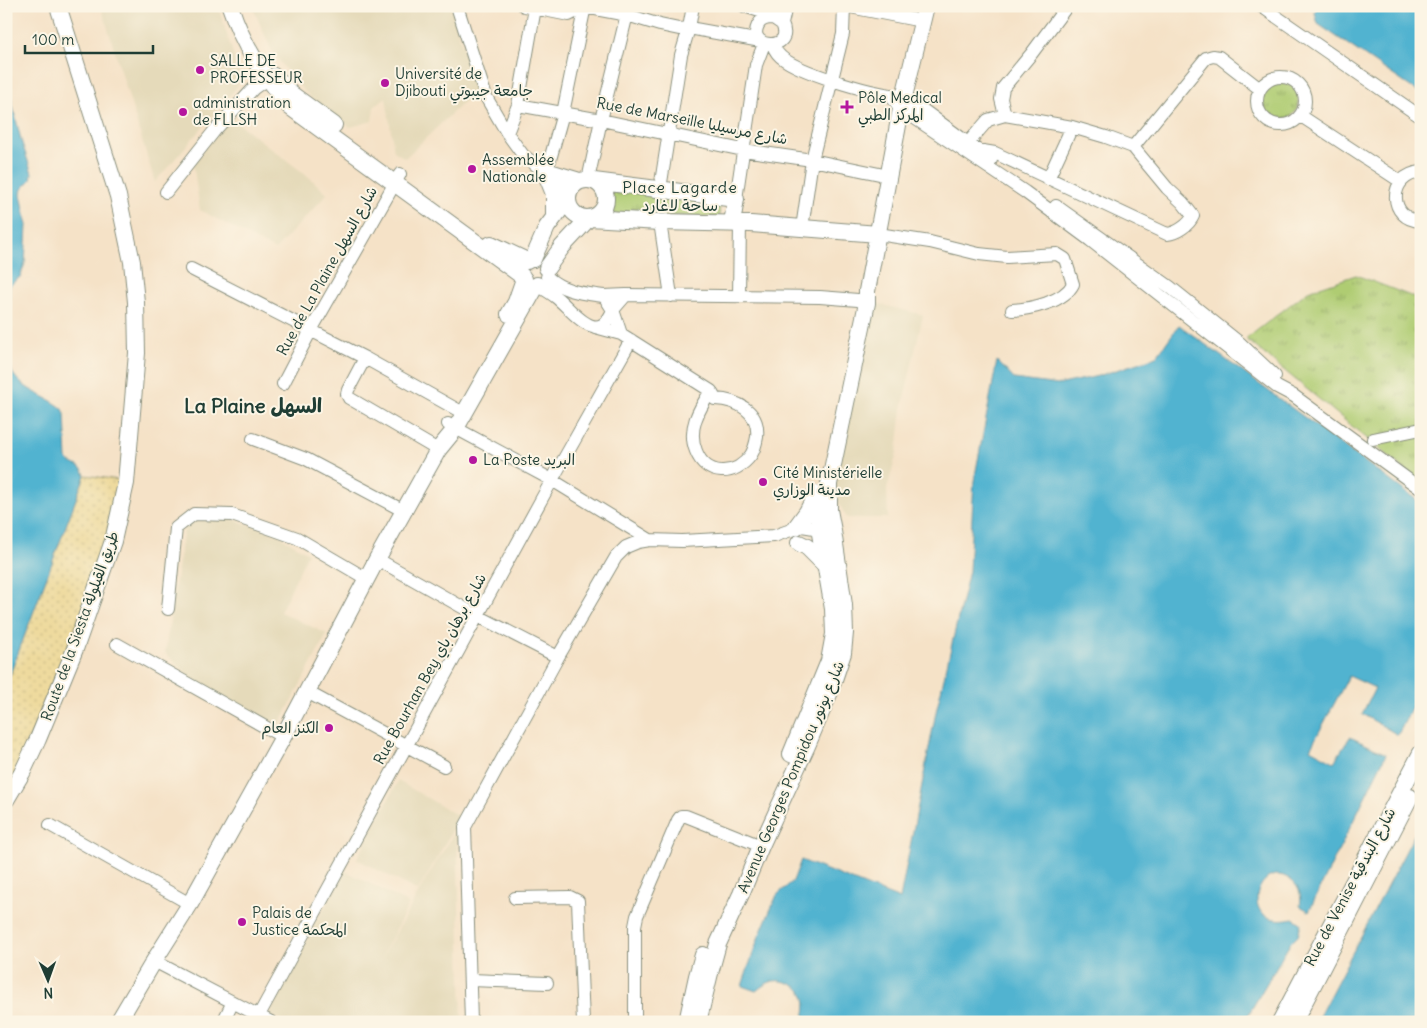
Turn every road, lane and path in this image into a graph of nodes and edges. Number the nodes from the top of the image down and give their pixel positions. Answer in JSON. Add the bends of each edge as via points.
{"nodes":[{"id":1,"x":58,"y":6,"type":"edge"},
{"id":2,"x":230,"y":6,"type":"edge"},
{"id":3,"x":238,"y":6,"type":"edge"},
{"id":4,"x":458,"y":6,"type":"edge"},
{"id":5,"x":693,"y":6,"type":"edge"},
{"id":6,"x":744,"y":6,"type":"edge"},
{"id":7,"x":786,"y":6,"type":"edge"},
{"id":8,"x":845,"y":6,"type":"edge"},
{"id":9,"x":1067,"y":6,"type":"edge"},
{"id":10,"x":1261,"y":6,"type":"edge"},
{"id":11,"x":530,"y":7,"type":"edge"},
{"id":12,"x":585,"y":7,"type":"edge"},
{"id":13,"x":628,"y":11,"type":"edge"},
{"id":14,"x":924,"y":14,"type":"edge"},
{"id":15,"x":777,"y":21,"type":"junction"},
{"id":16,"x":689,"y":28,"type":"junction"},
{"id":17,"x":769,"y":46,"type":"junction"},
{"id":18,"x":270,"y":76,"type":"junction"},
{"id":19,"x":831,"y":79,"type":"junction"},
{"id":20,"x":1260,"y":90,"type":"junction"},
{"id":21,"x":898,"y":100,"type":"junction"},
{"id":22,"x":518,"y":105,"type":"junction"},
{"id":23,"x":563,"y":113,"type":"junction"},
{"id":24,"x":1005,"y":116,"type":"junction"},
{"id":25,"x":1301,"y":116,"type":"junction"},
{"id":26,"x":1421,"y":117,"type":"edge"},
{"id":27,"x":601,"y":120,"type":"junction"},
{"id":28,"x":1072,"y":128,"type":"junction"},
{"id":29,"x":507,"y":133,"type":"junction"},
{"id":30,"x":667,"y":134,"type":"junction"},
{"id":31,"x":965,"y":146,"type":"junction"},
{"id":32,"x":1133,"y":147,"type":"junction"},
{"id":33,"x":743,"y":150,"type":"junction"},
{"id":34,"x":976,"y":154,"type":"junction"},
{"id":35,"x":812,"y":160,"type":"junction"},
{"id":36,"x":544,"y":169,"type":"junction"},
{"id":37,"x":1421,"y":172,"type":"edge"},
{"id":38,"x":889,"y":176,"type":"junction"},
{"id":39,"x":397,"y":178,"type":"junction"},
{"id":40,"x":1048,"y":179,"type":"junction"},
{"id":41,"x":588,"y":180,"type":"junction"},
{"id":42,"x":1400,"y":181,"type":"junction"},
{"id":43,"x":660,"y":189,"type":"junction"},
{"id":44,"x":166,"y":192,"type":"dead end"},
{"id":45,"x":568,"y":196,"type":"junction"},
{"id":46,"x":736,"y":200,"type":"junction"},
{"id":47,"x":589,"y":218,"type":"junction"},
{"id":48,"x":1421,"y":221,"type":"edge"},
{"id":49,"x":551,"y":222,"type":"junction"},
{"id":50,"x":660,"y":222,"type":"junction"},
{"id":51,"x":736,"y":224,"type":"junction"},
{"id":52,"x":802,"y":228,"type":"junction"},
{"id":53,"x":878,"y":234,"type":"junction"},
{"id":54,"x":492,"y":244,"type":"junction"},
{"id":55,"x":191,"y":269,"type":"dead end"},
{"id":56,"x":534,"y":272,"type":"junction"},
{"id":57,"x":562,"y":294,"type":"junction"},
{"id":58,"x":626,"y":295,"type":"junction"},
{"id":59,"x":604,"y":296,"type":"junction"},
{"id":60,"x":671,"y":296,"type":"junction"},
{"id":61,"x":739,"y":296,"type":"junction"},
{"id":62,"x":864,"y":298,"type":"junction"},
{"id":63,"x":613,"y":310,"type":"junction"},
{"id":64,"x":1012,"y":310,"type":"dead end"},
{"id":65,"x":592,"y":326,"type":"junction"},
{"id":66,"x":310,"y":332,"type":"junction"},
{"id":67,"x":626,"y":337,"type":"junction"},
{"id":68,"x":365,"y":358,"type":"junction"},
{"id":69,"x":283,"y":384,"type":"dead end"},
{"id":70,"x":711,"y":391,"type":"junction"},
{"id":71,"x":461,"y":412,"type":"junction"},
{"id":72,"x":452,"y":426,"type":"junction"},
{"id":73,"x":1421,"y":429,"type":"edge"},
{"id":74,"x":253,"y":439,"type":"dead end"},
{"id":75,"x":1373,"y":439,"type":"dead end"},
{"id":76,"x":440,"y":447,"type":"junction"},
{"id":77,"x":552,"y":480,"type":"junction"},
{"id":78,"x":1421,"y":489,"type":"edge"},
{"id":79,"x":817,"y":492,"type":"junction"},
{"id":80,"x":404,"y":511,"type":"junction"},
{"id":81,"x":824,"y":533,"type":"junction"},
{"id":82,"x":797,"y":535,"type":"junction"},
{"id":83,"x":650,"y":540,"type":"junction"},
{"id":84,"x":377,"y":559,"type":"junction"},
{"id":85,"x":826,"y":566,"type":"junction"},
{"id":86,"x":367,"y":579,"type":"junction"},
{"id":87,"x":168,"y":609,"type":"dead end"},
{"id":88,"x":478,"y":616,"type":"junction"},
{"id":89,"x":117,"y":644,"type":"dead end"},
{"id":90,"x":837,"y":652,"type":"junction"},
{"id":91,"x":558,"y":657,"type":"junction"},
{"id":92,"x":307,"y":692,"type":"junction"},
{"id":93,"x":284,"y":737,"type":"junction"},
{"id":94,"x":406,"y":746,"type":"junction"},
{"id":95,"x":1421,"y":753,"type":"edge"},
{"id":96,"x":444,"y":766,"type":"dead end"},
{"id":97,"x":1421,"y":777,"type":"edge"},
{"id":98,"x":6,"y":800,"type":"edge"},
{"id":99,"x":50,"y":825,"type":"dead end"},
{"id":100,"x":756,"y":844,"type":"junction"},
{"id":101,"x":516,"y":898,"type":"dead end"},
{"id":102,"x":190,"y":904,"type":"junction"},
{"id":103,"x":154,"y":961,"type":"junction"},
{"id":104,"x":471,"y":980,"type":"junction"},
{"id":105,"x":547,"y":983,"type":"dead end"},
{"id":106,"x":233,"y":1002,"type":"junction"},
{"id":107,"x":259,"y":1015,"type":"junction"},
{"id":108,"x":118,"y":1022,"type":"edge"},
{"id":109,"x":223,"y":1022,"type":"edge"},
{"id":110,"x":271,"y":1022,"type":"edge"},
{"id":111,"x":471,"y":1022,"type":"edge"},
{"id":112,"x":583,"y":1022,"type":"edge"},
{"id":113,"x":635,"y":1022,"type":"edge"},
{"id":114,"x":687,"y":1022,"type":"edge"},
{"id":115,"x":698,"y":1022,"type":"edge"},
{"id":116,"x":1280,"y":1022,"type":"edge"},
{"id":117,"x":1294,"y":1022,"type":"edge"}],
"edges":[{"from":1,"to":98,"type":"main road","name":"Route de la Siesta طريق القيلولة","via":[[118,196],[132,262],[138,353],[126,483],[113,542],[78,641],[38,739]]},
{"from":2,"to":18,"type":"main road","via":[[248,49]]},
{"from":3,"to":18,"type":"main road"},
{"from":4,"to":29,"type":"street","via":[[486,97]]},
{"from":5,"to":16,"type":"street"},
{"from":6,"to":15,"type":"street","via":[[759,10]]},
{"from":7,"to":15,"type":"street"},
{"from":8,"to":14,"type":"street"},
{"from":8,"to":19,"type":"street"},
{"from":9,"to":24,"type":"street","via":[[1002,88]]},
{"from":10,"to":26,"type":"street"},
{"from":11,"to":12,"type":"street","via":[[570,15]]},
{"from":11,"to":22,"type":"street"},
{"from":12,"to":13,"type":"street"},
{"from":12,"to":23,"type":"street"},
{"from":13,"to":16,"type":"street","via":[[660,25]]},
{"from":13,"to":27,"type":"street"},
{"from":14,"to":21,"type":"main road"},
{"from":15,"to":17,"type":"street","via":[[783,35]]},
{"from":15,"to":17,"type":"street","via":[[764,19],[758,25],[757,33]]},
{"from":16,"to":17,"type":"street"},
{"from":16,"to":30,"type":"street"},
{"from":17,"to":19,"type":"street","via":[[796,66]]},
{"from":17,"to":33,"type":"street","via":[[756,65]]},
{"from":18,"to":39,"type":"main road"},
{"from":18,"to":44,"type":"street","via":[[254,88],[215,130]]},
{"from":19,"to":21,"type":"street"},
{"from":19,"to":35,"type":"street"},
{"from":20,"to":25,"type":"street","via":[[1257,105],[1264,119],[1271,124],[1287,125]]},
{"from":20,"to":25,"type":"street","via":[[1265,83],[1279,77],[1294,81],[1300,86],[1305,101]]},
{"from":20,"to":32,"type":"street","via":[[1219,57],[1206,58]]},
{"from":21,"to":31,"type":"street"},
{"from":21,"to":38,"type":"main road"},
{"from":22,"to":23,"type":"street","name":"Rue de Marseille شارع مرسيليا"},
{"from":22,"to":29,"type":"street"},
{"from":23,"to":27,"type":"street","name":"Rue de Marseille شارع مرسيليا"},
{"from":23,"to":36,"type":"street"},
{"from":24,"to":28,"type":"street"},
{"from":24,"to":31,"type":"street","via":[[988,120]]},
{"from":25,"to":42,"type":"street"},
{"from":27,"to":30,"type":"street","name":"Rue de Marseille شارع مرسيليا"},
{"from":27,"to":41,"type":"street"},
{"from":28,"to":32,"type":"street"},
{"from":28,"to":40,"type":"street"},
{"from":29,"to":36,"type":"street","via":[[523,156]]},
{"from":30,"to":33,"type":"street","name":"Rue de Marseille شارع مرسيليا"},
{"from":30,"to":43,"type":"street"},
{"from":31,"to":34,"type":"street"},
{"from":32,"to":40,"type":"street","via":[[1192,213],[1191,221],[1173,233],[1160,231]]},
{"from":33,"to":35,"type":"street","name":"Rue de Marseille شارع مرسيليا"},
{"from":33,"to":46,"type":"street"},
{"from":34,"to":40,"type":"street","via":[[995,153]]},
{"from":34,"to":78,"type":"street","via":[[1277,387]]},
{"from":35,"to":38,"type":"street","name":"Rue de Marseille شارع مرسيليا"},
{"from":35,"to":52,"type":"street"},
{"from":36,"to":41,"type":"street"},
{"from":36,"to":45,"type":"street","via":[[563,186]]},
{"from":36,"to":49,"type":"main road","via":[[554,194]]},
{"from":37,"to":42,"type":"street"},
{"from":38,"to":53,"type":"main road"},
{"from":39,"to":54,"type":"main road"},
{"from":39,"to":56,"type":"main road","via":[[466,236]]},
{"from":39,"to":66,"type":"street","name":"Rue de La Plaine شارع السهل"},
{"from":41,"to":43,"type":"main road"},
{"from":41,"to":45,"type":"main road","via":[[574,185]]},
{"from":41,"to":47,"type":"main road","via":[[603,189],[606,201],[600,212]]},
{"from":42,"to":48,"type":"street","via":[[1395,195],[1399,209],[1410,219]]},
{"from":43,"to":46,"type":"main road"},
{"from":45,"to":47,"type":"main road","via":[[569,205],[577,215]]},
{"from":45,"to":49,"type":"main road"},
{"from":46,"to":51,"type":"main road"},
{"from":47,"to":50,"type":"main road"},
{"from":47,"to":56,"type":"main road"},
{"from":49,"to":54,"type":"main road","via":[[536,238],[520,247],[505,248]]},
{"from":49,"to":56,"type":"main road"},
{"from":50,"to":51,"type":"main road"},
{"from":50,"to":60,"type":"street"},
{"from":51,"to":52,"type":"main road"},
{"from":51,"to":61,"type":"street"},
{"from":52,"to":53,"type":"main road"},
{"from":53,"to":62,"type":"main road"},
{"from":53,"to":64,"type":"street","via":[[1007,258],[1056,254],[1065,259],[1073,284],[1070,291],[1029,309]]},
{"from":54,"to":56,"type":"main road"},
{"from":55,"to":66,"type":"street"},
{"from":56,"to":57,"type":"street"},
{"from":56,"to":71,"type":"main road"},
{"from":57,"to":59,"type":"street"},
{"from":57,"to":65,"type":"street","via":[[576,316]]},
{"from":58,"to":59,"type":"street"},
{"from":58,"to":60,"type":"street"},
{"from":58,"to":63,"type":"street"},
{"from":59,"to":63,"type":"street"},
{"from":60,"to":61,"type":"street"},
{"from":61,"to":62,"type":"street"},
{"from":62,"to":79,"type":"main road","name":"Avenue Georges Pompidou شارع بونور"},
{"from":62,"to":81,"type":"main road","name":"Avenue Georges Pompidou شارع بونور","via":[[828,484],[829,510]]},
{"from":63,"to":65,"type":"street","via":[[607,323]]},
{"from":63,"to":67,"type":"street"},
{"from":65,"to":67,"type":"street"},
{"from":66,"to":68,"type":"street"},
{"from":66,"to":69,"type":"street","name":"Rue de La Plaine شارع السهل"},
{"from":67,"to":70,"type":"street"},
{"from":67,"to":77,"type":"street","name":"Rue Bourhan Bey شارع برهان باي"},
{"from":68,"to":71,"type":"street"},
{"from":68,"to":76,"type":"street","via":[[348,390],[349,398]]},
{"from":70,"to":70,"type":"street","via":[[715,399],[738,403],[756,420],[758,430],[752,454],[732,470],[719,472],[709,469],[694,445],[697,412]]},
{"from":71,"to":72,"type":"main road"},
{"from":72,"to":76,"type":"main road"},
{"from":72,"to":77,"type":"street"},
{"from":73,"to":75,"type":"street"},
{"from":74,"to":80,"type":"street","via":[[306,459]]},
{"from":76,"to":80,"type":"main road"},
{"from":77,"to":83,"type":"street"},
{"from":77,"to":88,"type":"street","name":"Rue Bourhan Bey شارع برهان باي"},
{"from":79,"to":81,"type":"main road","name":"Avenue Georges Pompidou شارع بونور"},
{"from":79,"to":82,"type":"main road"},
{"from":80,"to":84,"type":"main road"},
{"from":81,"to":82,"type":"street","via":[[809,526]]},
{"from":81,"to":85,"type":"main road","name":"Avenue Georges Pompidou شارع بونور"},
{"from":81,"to":90,"type":"main road","name":"Avenue Georges Pompidou شارع بونور","via":[[844,605],[845,633]]},
{"from":82,"to":83,"type":"street","via":[[682,542]]},
{"from":82,"to":85,"type":"main road"},
{"from":83,"to":91,"type":"street","via":[[626,546],[616,557]]},
{"from":84,"to":86,"type":"main road"},
{"from":84,"to":88,"type":"street"},
{"from":85,"to":90,"type":"main road","name":"Avenue Georges Pompidou شارع بونور"},
{"from":86,"to":87,"type":"street","via":[[297,538],[232,515],[194,514],[176,528]]},
{"from":86,"to":92,"type":"main road"},
{"from":88,"to":91,"type":"street"},
{"from":88,"to":94,"type":"street","name":"Rue Bourhan Bey شارع برهان باي"},
{"from":89,"to":93,"type":"street"},
{"from":90,"to":100,"type":"main road","name":"Avenue Georges Pompidou شارع بونور","via":[[829,694],[806,748]]},
{"from":91,"to":104,"type":"street","via":[[465,827]]},
{"from":92,"to":93,"type":"main road"},
{"from":92,"to":94,"type":"street"},
{"from":93,"to":102,"type":"main road"},
{"from":94,"to":96,"type":"street"},
{"from":94,"to":107,"type":"street","name":"Rue Bourhan Bey شارع برهان باي"},
{"from":95,"to":116,"type":"main road","name":"Rue de Venise شارع البندقية"},
{"from":97,"to":117,"type":"main road","name":"Rue de Venise شارع البندقية"},
{"from":99,"to":102,"type":"street"},
{"from":100,"to":113,"type":"street","via":[[686,816],[678,820],[637,916]]},
{"from":100,"to":114,"type":"main road","name":"Avenue Georges Pompidou شارع بونور","via":[[706,948]]},
{"from":100,"to":115,"type":"main road","name":"Avenue Georges Pompidou شارع بونور","via":[[741,894],[718,944]]},
{"from":101,"to":112,"type":"street","via":[[570,897],[578,901]]},
{"from":102,"to":103,"type":"main road"},
{"from":103,"to":106,"type":"street"},
{"from":103,"to":108,"type":"main road"},
{"from":104,"to":105,"type":"street"},
{"from":104,"to":111,"type":"street"},
{"from":106,"to":107,"type":"street"},
{"from":106,"to":109,"type":"street"},
{"from":107,"to":110,"type":"street"}]}
